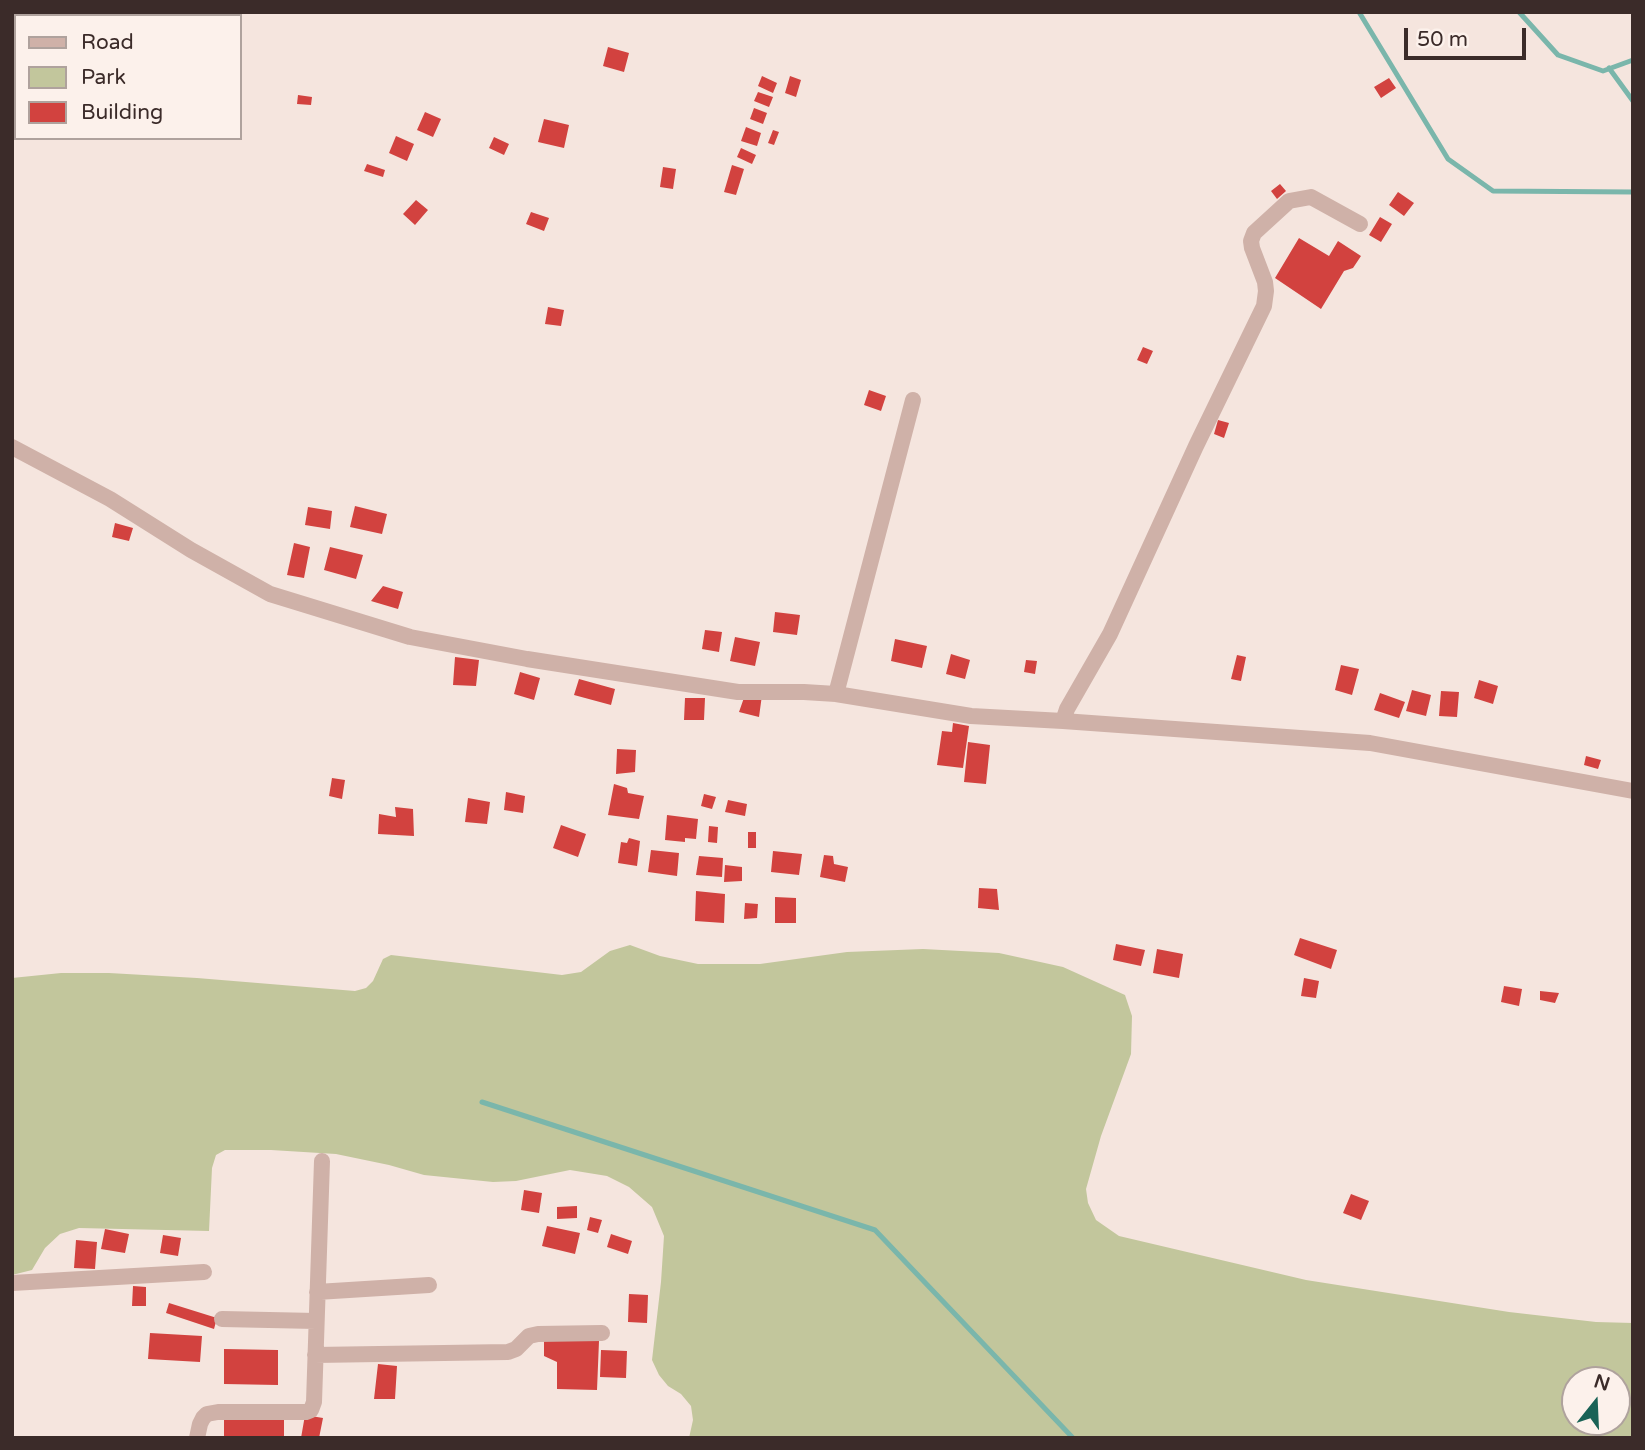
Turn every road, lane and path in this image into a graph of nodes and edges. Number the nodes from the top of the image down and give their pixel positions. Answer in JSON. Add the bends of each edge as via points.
{"nodes":[{"id":1,"x":1360,"y":224,"type":"dead end"},
{"id":2,"x":913,"y":400,"type":"dead end"},
{"id":3,"x":12,"y":447,"type":"edge"},
{"id":4,"x":836,"y":694,"type":"junction"},
{"id":5,"x":1063,"y":721,"type":"junction"},
{"id":6,"x":1633,"y":791,"type":"edge"},
{"id":7,"x":322,"y":1161,"type":"dead end"},
{"id":8,"x":204,"y":1272,"type":"dead end"},
{"id":9,"x":12,"y":1283,"type":"edge"},
{"id":10,"x":429,"y":1284,"type":"dead end"},
{"id":11,"x":317,"y":1292,"type":"junction"},
{"id":12,"x":222,"y":1319,"type":"dead end"},
{"id":13,"x":316,"y":1321,"type":"junction"},
{"id":14,"x":602,"y":1332,"type":"dead end"},
{"id":15,"x":315,"y":1355,"type":"junction"},
{"id":16,"x":197,"y":1438,"type":"edge"}],
"edges":[{"from":1,"to":5,"type":"street","via":[[1311,197],[1289,201],[1254,233],[1252,248],[1265,282],[1264,306],[1110,634]]},
{"from":2,"to":4,"type":"street"},
{"from":3,"to":4,"type":"street","via":[[270,594],[410,638],[738,692]]},
{"from":4,"to":5,"type":"street","via":[[971,716]]},
{"from":5,"to":6,"type":"street","via":[[1370,743]]},
{"from":7,"to":11,"type":"street"},
{"from":8,"to":9,"type":"street"},
{"from":10,"to":11,"type":"street"},
{"from":11,"to":13,"type":"street"},
{"from":12,"to":13,"type":"street"},
{"from":13,"to":15,"type":"street"},
{"from":14,"to":15,"type":"street","via":[[538,1334],[508,1352]]},
{"from":15,"to":16,"type":"street","via":[[311,1410],[207,1414]]}]}
